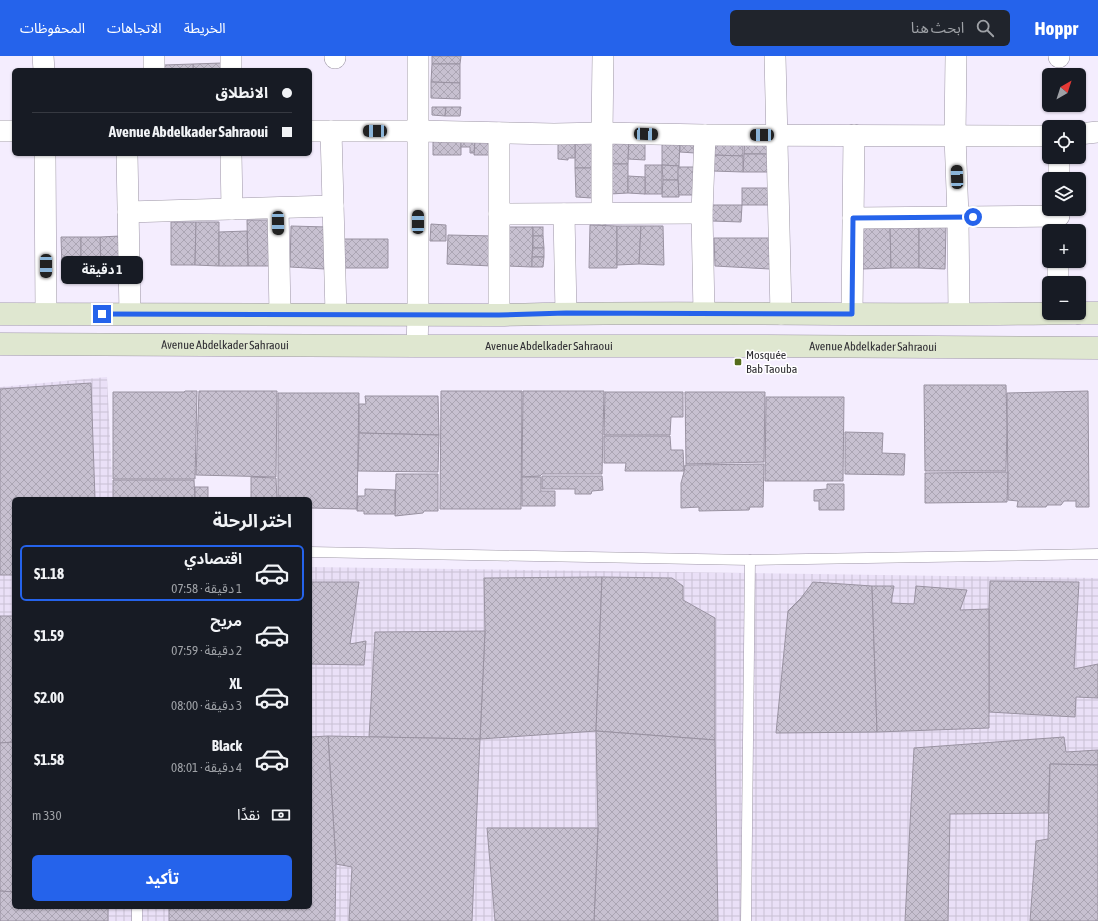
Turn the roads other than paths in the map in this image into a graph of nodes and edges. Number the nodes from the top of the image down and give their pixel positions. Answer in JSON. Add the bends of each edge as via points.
{"nodes":[{"id":1,"x":43,"y":56,"type":"edge"},
{"id":2,"x":154,"y":56,"type":"edge"},
{"id":3,"x":231,"y":56,"type":"edge"},
{"id":4,"x":418,"y":56,"type":"edge"},
{"id":5,"x":603,"y":56,"type":"edge"},
{"id":6,"x":775,"y":56,"type":"edge"},
{"id":7,"x":956,"y":56,"type":"edge"},
{"id":8,"x":44,"y":68,"type":"edge"},
{"id":9,"x":154,"y":68,"type":"edge"},
{"id":10,"x":231,"y":68,"type":"edge"},
{"id":11,"x":0,"y":131,"type":"edge"},
{"id":12,"x":12,"y":131,"type":"edge"},
{"id":13,"x":312,"y":131,"type":"edge"},
{"id":14,"x":331,"y":131,"type":"junction"},
{"id":15,"x":418,"y":131,"type":"junction"},
{"id":16,"x":1098,"y":132,"type":"edge"},
{"id":17,"x":499,"y":133,"type":"junction"},
{"id":18,"x":602,"y":133,"type":"junction"},
{"id":19,"x":1086,"y":133,"type":"edge"},
{"id":20,"x":704,"y":135,"type":"junction"},
{"id":21,"x":777,"y":135,"type":"junction"},
{"id":22,"x":854,"y":135,"type":"junction"},
{"id":23,"x":955,"y":136,"type":"junction"},
{"id":24,"x":1042,"y":136,"type":"edge"},
{"id":25,"x":45,"y":156,"type":"edge"},
{"id":26,"x":127,"y":156,"type":"edge"},
{"id":27,"x":231,"y":156,"type":"edge"},
{"id":28,"x":333,"y":206,"type":"junction"},
{"id":29,"x":278,"y":208,"type":"junction"},
{"id":30,"x":232,"y":209,"type":"junction"},
{"id":31,"x":128,"y":212,"type":"junction"},
{"id":32,"x":499,"y":214,"type":"junction"},
{"id":33,"x":564,"y":214,"type":"junction"},
{"id":34,"x":602,"y":214,"type":"junction"},
{"id":35,"x":702,"y":214,"type":"junction"},
{"id":36,"x":958,"y":217,"type":"junction"},
{"id":37,"x":853,"y":218,"type":"junction"},
{"id":38,"x":1059,"y":219,"type":"edge"},
{"id":39,"x":1098,"y":312,"type":"edge"},
{"id":40,"x":566,"y":313,"type":"junction"},
{"id":41,"x":1042,"y":313,"type":"edge"},
{"id":42,"x":1086,"y":313,"type":"edge"},
{"id":43,"x":0,"y":314,"type":"edge"},
{"id":44,"x":46,"y":314,"type":"junction"},
{"id":45,"x":130,"y":314,"type":"junction"},
{"id":46,"x":280,"y":314,"type":"junction"},
{"id":47,"x":336,"y":314,"type":"junction"},
{"id":48,"x":418,"y":314,"type":"junction"},
{"id":49,"x":704,"y":314,"type":"junction"},
{"id":50,"x":781,"y":314,"type":"junction"},
{"id":51,"x":852,"y":314,"type":"junction"},
{"id":52,"x":959,"y":314,"type":"junction"},
{"id":53,"x":499,"y":315,"type":"junction"},
{"id":54,"x":0,"y":344,"type":"edge"},
{"id":55,"x":417,"y":346,"type":"junction"},
{"id":56,"x":1098,"y":348,"type":"edge"},
{"id":57,"x":312,"y":552,"type":"edge"},
{"id":58,"x":1098,"y":554,"type":"edge"},
{"id":59,"x":750,"y":560,"type":"junction"},
{"id":60,"x":137,"y":909,"type":"edge"},
{"id":61,"x":137,"y":921,"type":"edge"},
{"id":62,"x":746,"y":921,"type":"edge"}],
"edges":[{"from":1,"to":8,"type":"street"},
{"from":2,"to":9,"type":"street"},
{"from":3,"to":10,"type":"street"},
{"from":4,"to":15,"type":"street"},
{"from":5,"to":18,"type":"street"},
{"from":6,"to":21,"type":"street"},
{"from":7,"to":23,"type":"street"},
{"from":11,"to":12,"type":"street"},
{"from":13,"to":14,"type":"street"},
{"from":14,"to":15,"type":"street"},
{"from":14,"to":28,"type":"street"},
{"from":15,"to":17,"type":"street"},
{"from":15,"to":48,"type":"street"},
{"from":16,"to":19,"type":"street"},
{"from":17,"to":18,"type":"street"},
{"from":17,"to":32,"type":"street"},
{"from":18,"to":20,"type":"street"},
{"from":18,"to":34,"type":"street"},
{"from":20,"to":21,"type":"street"},
{"from":20,"to":35,"type":"street"},
{"from":21,"to":22,"type":"street"},
{"from":21,"to":50,"type":"street"},
{"from":22,"to":23,"type":"street"},
{"from":22,"to":37,"type":"street"},
{"from":23,"to":24,"type":"street"},
{"from":23,"to":36,"type":"street"},
{"from":25,"to":44,"type":"street"},
{"from":26,"to":31,"type":"street"},
{"from":27,"to":30,"type":"street"},
{"from":28,"to":29,"type":"street"},
{"from":28,"to":47,"type":"street"},
{"from":29,"to":30,"type":"street"},
{"from":29,"to":46,"type":"street"},
{"from":30,"to":31,"type":"street"},
{"from":31,"to":45,"type":"street"},
{"from":32,"to":33,"type":"street"},
{"from":32,"to":53,"type":"street"},
{"from":33,"to":34,"type":"street"},
{"from":33,"to":40,"type":"street"},
{"from":34,"to":35,"type":"street"},
{"from":35,"to":49,"type":"street"},
{"from":36,"to":37,"type":"street"},
{"from":36,"to":38,"type":"street"},
{"from":36,"to":52,"type":"street"},
{"from":37,"to":51,"type":"street"},
{"from":39,"to":42,"type":"main road"},
{"from":40,"to":49,"type":"main road"},
{"from":40,"to":53,"type":"main road"},
{"from":41,"to":52,"type":"main road"},
{"from":43,"to":44,"type":"main road"},
{"from":44,"to":45,"type":"main road"},
{"from":45,"to":46,"type":"main road"},
{"from":46,"to":47,"type":"main road"},
{"from":47,"to":48,"type":"main road"},
{"from":48,"to":53,"type":"main road"},
{"from":48,"to":55,"type":"street"},
{"from":49,"to":50,"type":"main road"},
{"from":50,"to":51,"type":"main road"},
{"from":51,"to":52,"type":"main road"},
{"from":54,"to":55,"type":"main road","name":"Avenue Abdelkader Sahraoui"},
{"from":55,"to":56,"type":"main road","name":"Avenue Abdelkader Sahraoui"},
{"from":57,"to":59,"type":"lane"},
{"from":58,"to":59,"type":"lane"},
{"from":59,"to":62,"type":"lane"},
{"from":60,"to":61,"type":"lane"}]}
